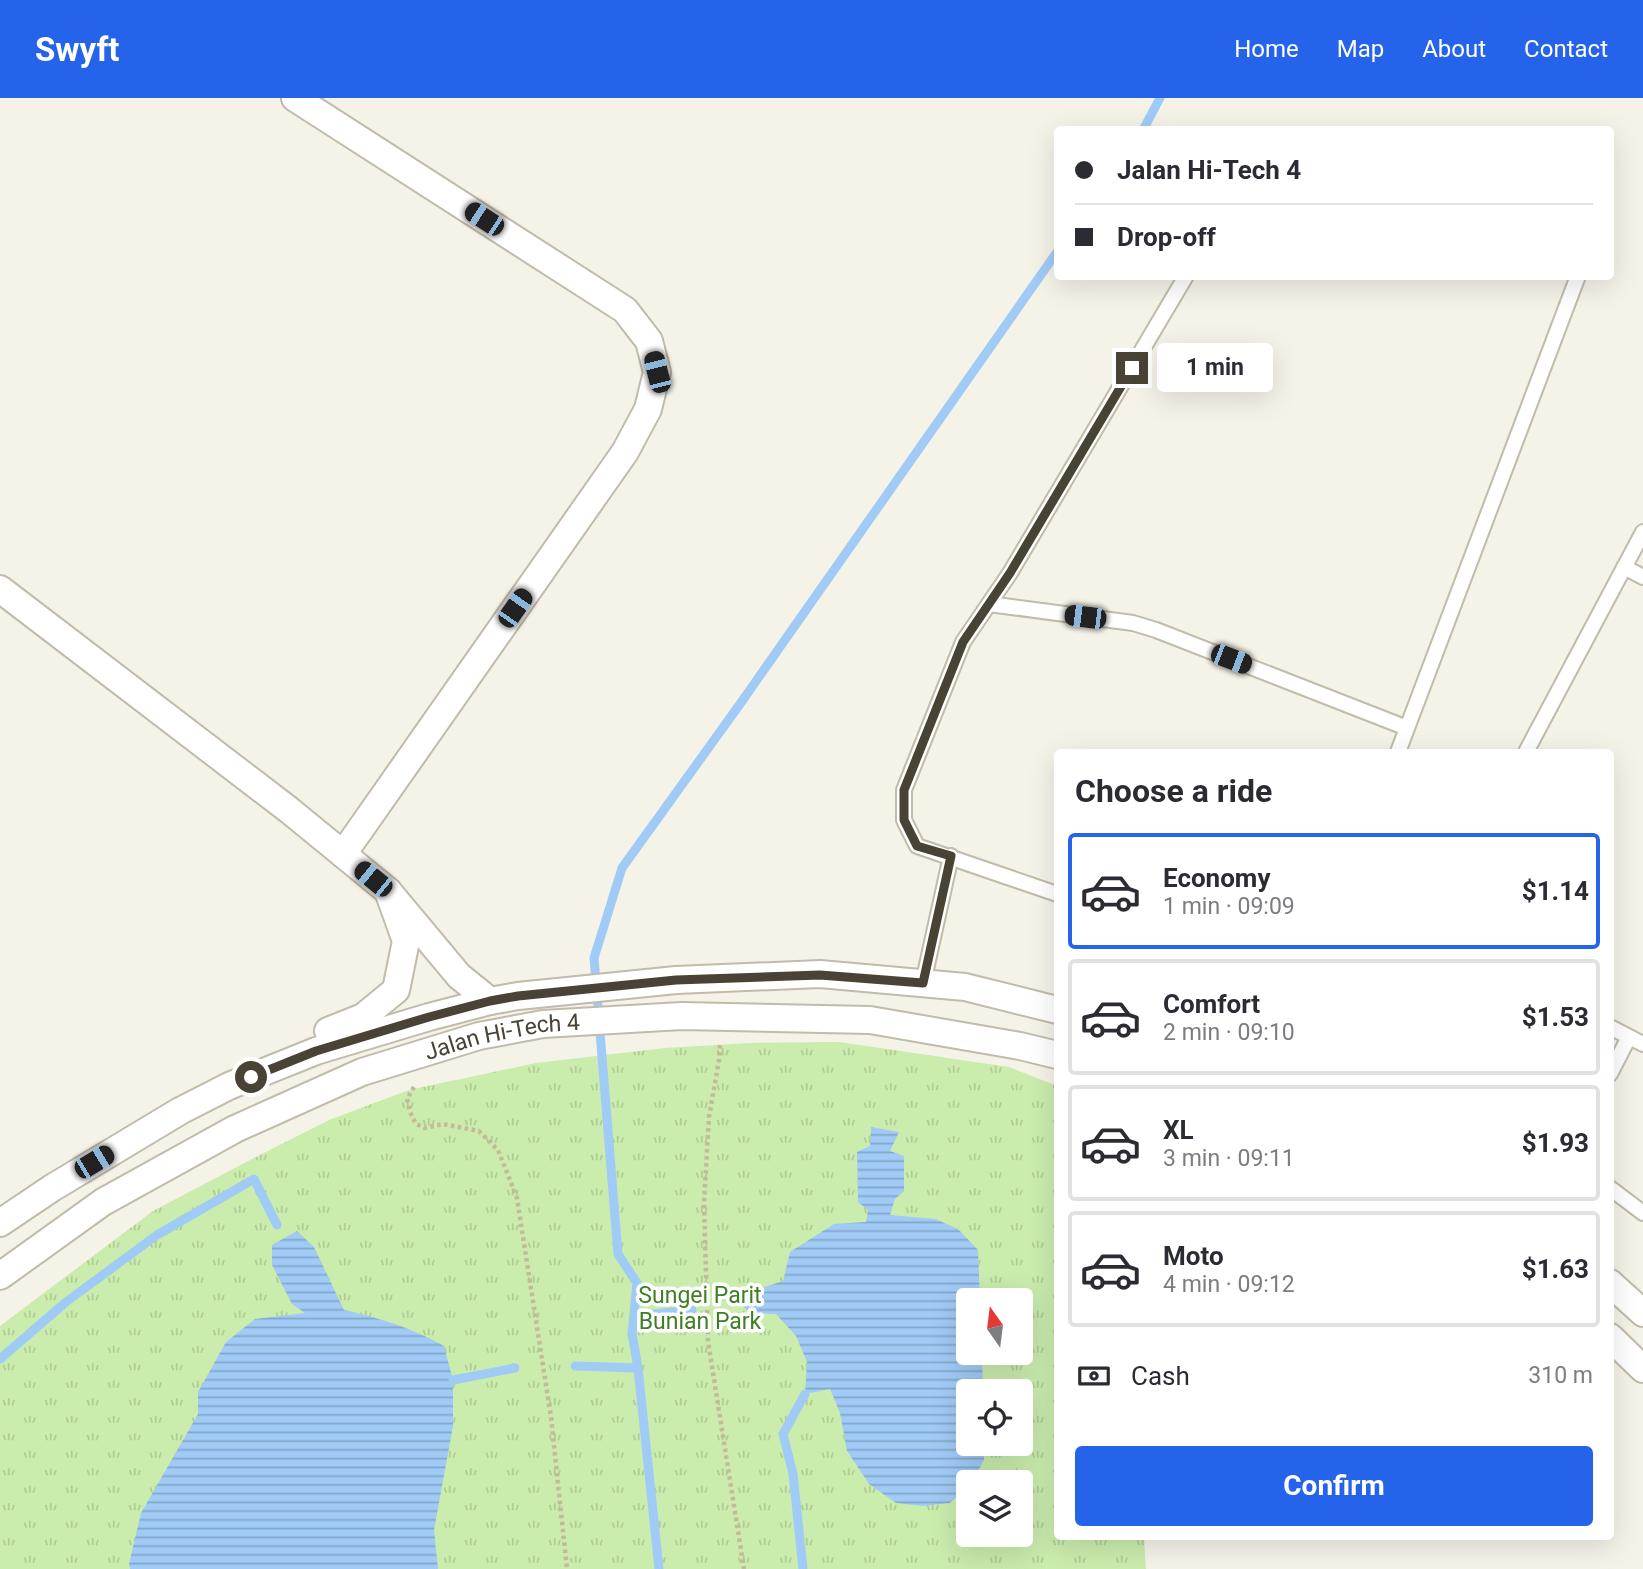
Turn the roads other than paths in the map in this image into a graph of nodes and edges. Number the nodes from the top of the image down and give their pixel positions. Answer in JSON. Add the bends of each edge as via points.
{"nodes":[{"id":1,"x":295,"y":98,"type":"edge"},
{"id":2,"x":1184,"y":280,"type":"edge"},
{"id":3,"x":1576,"y":280,"type":"edge"},
{"id":4,"x":1643,"y":532,"type":"edge"},
{"id":5,"x":1624,"y":567,"type":"junction"},
{"id":6,"x":1643,"y":577,"type":"edge"},
{"id":7,"x":0,"y":589,"type":"edge"},
{"id":8,"x":989,"y":604,"type":"junction"},
{"id":9,"x":1407,"y":728,"type":"junction"},
{"id":10,"x":1399,"y":749,"type":"edge"},
{"id":11,"x":1528,"y":749,"type":"edge"},
{"id":12,"x":343,"y":854,"type":"junction"},
{"id":13,"x":951,"y":856,"type":"junction"},
{"id":14,"x":388,"y":891,"type":"junction"},
{"id":15,"x":1054,"y":893,"type":"edge"},
{"id":16,"x":923,"y":983,"type":"junction"},
{"id":17,"x":490,"y":1001,"type":"junction"},
{"id":18,"x":1054,"y":1009,"type":"edge"},
{"id":19,"x":1614,"y":1029,"type":"edge"},
{"id":20,"x":1629,"y":1037,"type":"junction"},
{"id":21,"x":1643,"y":1044,"type":"edge"},
{"id":22,"x":1054,"y":1054,"type":"edge"},
{"id":23,"x":1614,"y":1066,"type":"edge"},
{"id":24,"x":229,"y":1086,"type":"junction"},
{"id":25,"x":1614,"y":1191,"type":"edge"},
{"id":26,"x":1643,"y":1213,"type":"edge"},
{"id":27,"x":0,"y":1223,"type":"edge"},
{"id":28,"x":0,"y":1276,"type":"edge"},
{"id":29,"x":1614,"y":1287,"type":"edge"},
{"id":30,"x":1643,"y":1312,"type":"edge"},
{"id":31,"x":1614,"y":1341,"type":"edge"},
{"id":32,"x":1643,"y":1369,"type":"edge"}],
"edges":[{"from":1,"to":12,"type":"street","via":[[625,310],[649,341],[657,372],[648,409],[625,452]]},
{"from":2,"to":8,"type":"lane"},
{"from":3,"to":9,"type":"lane"},
{"from":4,"to":5,"type":"lane"},
{"from":5,"to":6,"type":"lane"},
{"from":5,"to":11,"type":"lane"},
{"from":7,"to":12,"type":"street"},
{"from":8,"to":9,"type":"lane","via":[[1133,623]]},
{"from":8,"to":13,"type":"lane","via":[[963,642],[904,790],[904,820],[917,846]]},
{"from":9,"to":10,"type":"lane"},
{"from":12,"to":14,"type":"street"},
{"from":13,"to":15,"type":"lane"},
{"from":13,"to":16,"type":"lane"},
{"from":14,"to":17,"type":"street","via":[[459,976]]},
{"from":14,"to":24,"type":"street","via":[[405,941],[396,990],[363,1017],[309,1039]]},
{"from":16,"to":17,"type":"street","name":"Jalan Hi-Tech 4","via":[[820,975],[676,980]]},
{"from":16,"to":18,"type":"street","name":"Jalan Hi-Tech 4","via":[[965,987]]},
{"from":17,"to":24,"type":"street","name":"Jalan Hi-Tech 4","via":[[316,1051]]},
{"from":19,"to":20,"type":"lane"},
{"from":20,"to":21,"type":"lane"},
{"from":20,"to":23,"type":"lane"},
{"from":22,"to":28,"type":"street","name":"Jalan Hi-Tech 4","via":[[870,1020],[682,1016],[542,1024],[480,1036],[362,1072],[235,1129],[103,1202]]},
{"from":24,"to":27,"type":"street","name":"Jalan Hi-Tech 4","via":[[180,1111]]},
{"from":25,"to":26,"type":"lane"},
{"from":29,"to":30,"type":"street"},
{"from":31,"to":32,"type":"street"}]}
